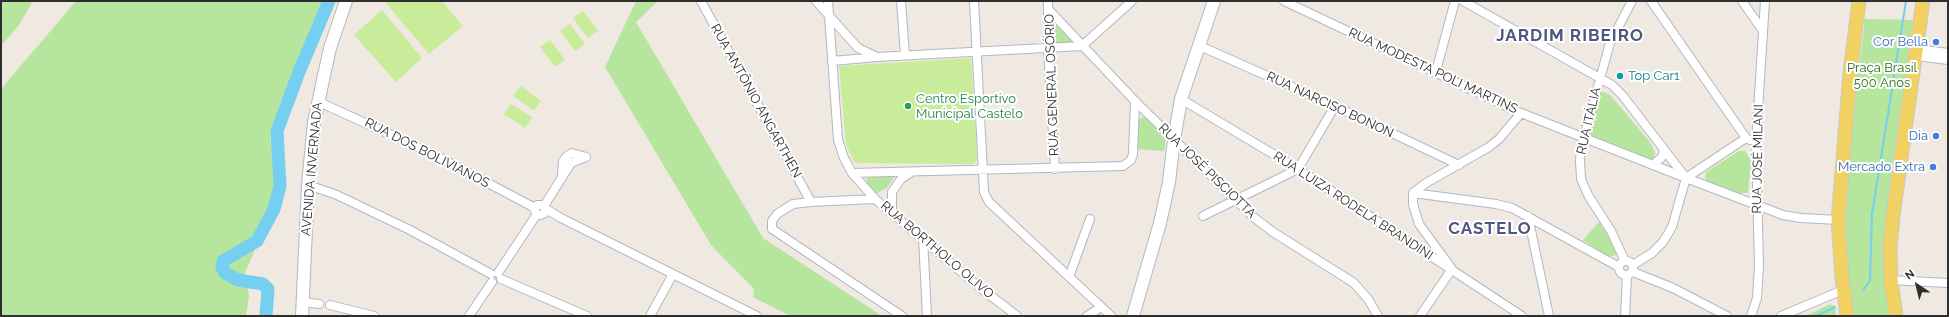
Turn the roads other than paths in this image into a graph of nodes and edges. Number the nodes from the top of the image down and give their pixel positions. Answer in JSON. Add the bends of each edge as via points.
{"nodes":[{"id":1,"x":346,"y":1,"type":"edge"},
{"id":2,"x":701,"y":1,"type":"edge"},
{"id":3,"x":816,"y":1,"type":"edge"},
{"id":4,"x":828,"y":1,"type":"edge"},
{"id":5,"x":901,"y":1,"type":"edge"},
{"id":6,"x":974,"y":1,"type":"edge"},
{"id":7,"x":1132,"y":1,"type":"edge"},
{"id":8,"x":1214,"y":1,"type":"edge"},
{"id":9,"x":1284,"y":1,"type":"edge"},
{"id":10,"x":1455,"y":1,"type":"edge"},
{"id":11,"x":1463,"y":1,"type":"edge"},
{"id":12,"x":1632,"y":1,"type":"edge"},
{"id":13,"x":1651,"y":1,"type":"edge"},
{"id":14,"x":1742,"y":1,"type":"edge"},
{"id":15,"x":1765,"y":1,"type":"edge"},
{"id":16,"x":1859,"y":1,"type":"edge"},
{"id":17,"x":1924,"y":1,"type":"edge"},
{"id":18,"x":1048,"y":5,"type":"edge"},
{"id":19,"x":829,"y":15,"type":"junction"},
{"id":20,"x":1763,"y":30,"type":"junction"},
{"id":21,"x":1082,"y":46,"type":"junction"},
{"id":22,"x":1200,"y":46,"type":"junction"},
{"id":23,"x":1048,"y":48,"type":"junction"},
{"id":24,"x":978,"y":52,"type":"junction"},
{"id":25,"x":1916,"y":53,"type":"junction"},
{"id":26,"x":1948,"y":53,"type":"edge"},
{"id":27,"x":905,"y":55,"type":"junction"},
{"id":28,"x":877,"y":57,"type":"junction"},
{"id":29,"x":1948,"y":60,"type":"edge"},
{"id":30,"x":832,"y":61,"type":"junction"},
{"id":31,"x":1436,"y":71,"type":"junction"},
{"id":32,"x":1599,"y":77,"type":"junction"},
{"id":33,"x":1181,"y":99,"type":"junction"},
{"id":34,"x":318,"y":101,"type":"junction"},
{"id":35,"x":1135,"y":101,"type":"junction"},
{"id":36,"x":1335,"y":106,"type":"junction"},
{"id":37,"x":1521,"y":113,"type":"junction"},
{"id":38,"x":1584,"y":136,"type":"junction"},
{"id":39,"x":1746,"y":138,"type":"junction"},
{"id":40,"x":1174,"y":140,"type":"junction"},
{"id":41,"x":1756,"y":142,"type":"junction"},
{"id":42,"x":1664,"y":150,"type":"junction"},
{"id":43,"x":1459,"y":165,"type":"junction"},
{"id":44,"x":1653,"y":165,"type":"junction"},
{"id":45,"x":982,"y":168,"type":"junction"},
{"id":46,"x":1055,"y":169,"type":"junction"},
{"id":47,"x":1298,"y":169,"type":"junction"},
{"id":48,"x":911,"y":172,"type":"junction"},
{"id":49,"x":852,"y":173,"type":"junction"},
{"id":50,"x":562,"y":175,"type":"dead end"},
{"id":51,"x":1686,"y":178,"type":"junction"},
{"id":52,"x":308,"y":184,"type":"junction"},
{"id":53,"x":1413,"y":193,"type":"junction"},
{"id":54,"x":875,"y":199,"type":"junction"},
{"id":55,"x":1236,"y":201,"type":"junction"},
{"id":56,"x":812,"y":202,"type":"junction"},
{"id":57,"x":1756,"y":205,"type":"junction"},
{"id":58,"x":545,"y":208,"type":"junction"},
{"id":59,"x":536,"y":211,"type":"junction"},
{"id":60,"x":892,"y":213,"type":"junction"},
{"id":61,"x":1203,"y":216,"type":"dead end"},
{"id":62,"x":1528,"y":216,"type":"junction"},
{"id":63,"x":1090,"y":218,"type":"dead end"},
{"id":64,"x":1838,"y":220,"type":"junction"},
{"id":65,"x":923,"y":238,"type":"junction"},
{"id":66,"x":1629,"y":268,"type":"junction"},
{"id":67,"x":1452,"y":269,"type":"junction"},
{"id":68,"x":673,"y":274,"type":"junction"},
{"id":69,"x":496,"y":277,"type":"junction"},
{"id":70,"x":1069,"y":277,"type":"junction"},
{"id":71,"x":1891,"y":280,"type":"junction"},
{"id":72,"x":1948,"y":283,"type":"edge"},
{"id":73,"x":1843,"y":290,"type":"junction"},
{"id":74,"x":302,"y":302,"type":"junction"},
{"id":75,"x":320,"y":304,"type":"dead end"},
{"id":76,"x":330,"y":305,"type":"dead end"},
{"id":77,"x":1003,"y":306,"type":"junction"},
{"id":78,"x":1101,"y":307,"type":"junction"},
{"id":79,"x":740,"y":312,"type":"edge"},
{"id":80,"x":302,"y":316,"type":"edge"},
{"id":81,"x":374,"y":316,"type":"edge"},
{"id":82,"x":469,"y":316,"type":"edge"},
{"id":83,"x":587,"y":316,"type":"edge"},
{"id":84,"x":650,"y":316,"type":"edge"},
{"id":85,"x":757,"y":316,"type":"edge"},
{"id":86,"x":902,"y":316,"type":"edge"},
{"id":87,"x":927,"y":316,"type":"edge"},
{"id":88,"x":1003,"y":316,"type":"edge"},
{"id":89,"x":1018,"y":316,"type":"edge"},
{"id":90,"x":1087,"y":316,"type":"edge"},
{"id":91,"x":1111,"y":316,"type":"edge"},
{"id":92,"x":1133,"y":316,"type":"edge"},
{"id":93,"x":1378,"y":316,"type":"edge"},
{"id":94,"x":1420,"y":316,"type":"edge"},
{"id":95,"x":1522,"y":316,"type":"edge"},
{"id":96,"x":1549,"y":316,"type":"edge"},
{"id":97,"x":1625,"y":316,"type":"edge"},
{"id":98,"x":1728,"y":316,"type":"edge"},
{"id":99,"x":1751,"y":316,"type":"edge"},
{"id":100,"x":1781,"y":316,"type":"edge"},
{"id":101,"x":1847,"y":316,"type":"edge"},
{"id":102,"x":1896,"y":316,"type":"edge"}],
"edges":[{"from":1,"to":34,"type":"street","name":"AVENIDA INVERNADA","via":[[330,48]]},
{"from":2,"to":56,"type":"street","name":"RUA ANTÔNIO ANGARTHEN"},
{"from":3,"to":19,"type":"street"},
{"from":4,"to":19,"type":"street","name":"RUA BORTHOLO OLIVO"},
{"from":5,"to":27,"type":"street"},
{"from":6,"to":24,"type":"street"},
{"from":7,"to":21,"type":"street"},
{"from":8,"to":22,"type":"street"},
{"from":9,"to":31,"type":"street","name":"RUA MODESTA POLI MARTINS"},
{"from":10,"to":31,"type":"street"},
{"from":11,"to":32,"type":"street"},
{"from":12,"to":32,"type":"street","name":"RUA ITÁLIA","via":[[1610,43]]},
{"from":13,"to":39,"type":"street"},
{"from":14,"to":20,"type":"street"},
{"from":15,"to":20,"type":"street","name":"RUA JOSÉ MILANI"},
{"from":16,"to":64,"type":"main road","via":[[1850,73]]},
{"from":17,"to":25,"type":"main road"},
{"from":18,"to":21,"type":"street","name":"RUA JOSÉ PISCIOTTA"},
{"from":18,"to":23,"type":"street","name":"RUA GENERAL OSÓRIO"},
{"from":19,"to":28,"type":"street","via":[[858,48]]},
{"from":19,"to":30,"type":"street","name":"RUA BORTHOLO OLIVO"},
{"from":20,"to":41,"type":"street","name":"RUA JOSÉ MILANI"},
{"from":21,"to":23,"type":"street"},
{"from":21,"to":35,"type":"street","name":"RUA JOSÉ PISCIOTTA"},
{"from":22,"to":33,"type":"street"},
{"from":22,"to":36,"type":"street","name":"RUA NARCISO BONON"},
{"from":23,"to":24,"type":"street"},
{"from":23,"to":46,"type":"street","name":"RUA GENERAL OSÓRIO"},
{"from":24,"to":27,"type":"street"},
{"from":24,"to":45,"type":"street"},
{"from":25,"to":26,"type":"street"},
{"from":25,"to":29,"type":"street"},
{"from":25,"to":71,"type":"main road","via":[[1893,216]]},
{"from":27,"to":28,"type":"street"},
{"from":28,"to":30,"type":"street"},
{"from":30,"to":49,"type":"street","name":"RUA BORTHOLO OLIVO","via":[[838,140]]},
{"from":31,"to":37,"type":"street","name":"RUA MODESTA POLI MARTINS"},
{"from":32,"to":38,"type":"street","name":"RUA ITÁLIA"},
{"from":32,"to":42,"type":"street","via":[[1623,96]]},
{"from":33,"to":40,"type":"street"},
{"from":33,"to":47,"type":"street","name":"RUA LUIZA RODELA BRANDINI"},
{"from":34,"to":52,"type":"street","name":"AVENIDA INVERNADA"},
{"from":34,"to":59,"type":"street","name":"RUA DOS BOLIVIANOS","via":[[436,156]]},
{"from":35,"to":40,"type":"street","name":"RUA JOSÉ PISCIOTTA"},
{"from":35,"to":46,"type":"street","via":[[1133,154],[1128,164]]},
{"from":36,"to":43,"type":"street","name":"RUA NARCISO BONON"},
{"from":36,"to":47,"type":"street"},
{"from":37,"to":38,"type":"street","name":"RUA MODESTA POLI MARTINS"},
{"from":37,"to":43,"type":"street","via":[[1499,139]]},
{"from":38,"to":44,"type":"street","name":"RUA MODESTA POLI MARTINS"},
{"from":38,"to":66,"type":"street","name":"RUA ITÁLIA","via":[[1580,161],[1581,179]]},
{"from":39,"to":41,"type":"street"},
{"from":39,"to":51,"type":"street"},
{"from":40,"to":55,"type":"street","name":"RUA JOSÉ PISCIOTTA"},
{"from":40,"to":92,"type":"street","via":[[1169,182],[1160,223]]},
{"from":41,"to":57,"type":"street","name":"RUA JOSÉ MILANI"},
{"from":42,"to":44,"type":"street","via":[[1662,157]]},
{"from":42,"to":51,"type":"street"},
{"from":43,"to":53,"type":"street"},
{"from":44,"to":51,"type":"street","name":"RUA MODESTA POLI MARTINS"},
{"from":45,"to":46,"type":"street"},
{"from":45,"to":48,"type":"street"},
{"from":45,"to":70,"type":"street","via":[[984,192],[988,202]]},
{"from":47,"to":55,"type":"street"},
{"from":47,"to":67,"type":"street","name":"RUA LUIZA RODELA BRANDINI"},
{"from":48,"to":49,"type":"street"},
{"from":48,"to":60,"type":"street","via":[[901,179],[892,192]]},
{"from":49,"to":54,"type":"street","name":"RUA BORTHOLO OLIVO"},
{"from":50,"to":58,"type":"street"},
{"from":51,"to":57,"type":"street","name":"RUA MODESTA POLI MARTINS"},
{"from":51,"to":66,"type":"street","via":[[1672,227],[1663,242],[1652,253]]},
{"from":52,"to":69,"type":"street","via":[[410,230]]},
{"from":52,"to":74,"type":"street","name":"AVENIDA INVERNADA"},
{"from":53,"to":62,"type":"street","via":[[1496,204]]},
{"from":53,"to":67,"type":"street","via":[[1413,204],[1419,224]]},
{"from":54,"to":56,"type":"street"},
{"from":54,"to":60,"type":"street","name":"RUA BORTHOLO OLIVO"},
{"from":55,"to":61,"type":"street"},
{"from":55,"to":93,"type":"street","name":"RUA JOSÉ PISCIOTTA","via":[[1273,232],[1354,283]]},
{"from":56,"to":86,"type":"street","via":[[797,203],[785,208],[773,218],[772,229]]},
{"from":57,"to":64,"type":"street","name":"RUA MODESTA POLI MARTINS","via":[[1783,215]]},
{"from":57,"to":99,"type":"street","name":"RUA JOSÉ MILANI","via":[[1759,266],[1757,298]]},
{"from":58,"to":59,"type":"street","via":[[543,214]]},
{"from":58,"to":68,"type":"street"},
{"from":59,"to":69,"type":"street"},
{"from":60,"to":65,"type":"street","name":"RUA BORTHOLO OLIVO"},
{"from":62,"to":66,"type":"street","via":[[1619,267],[1621,263]]},
{"from":62,"to":96,"type":"street"},
{"from":63,"to":70,"type":"street"},
{"from":64,"to":73,"type":"main road"},
{"from":65,"to":77,"type":"street","name":"RUA BORTHOLO OLIVO"},
{"from":65,"to":87,"type":"street"},
{"from":66,"to":97,"type":"street","name":"RUA ITÁLIA"},
{"from":66,"to":98,"type":"street"},
{"from":67,"to":94,"type":"street"},
{"from":67,"to":95,"type":"street","name":"RUA LUIZA RODELA BRANDINI"},
{"from":68,"to":79,"type":"street"},
{"from":68,"to":84,"type":"street"},
{"from":69,"to":82,"type":"street"},
{"from":69,"to":83,"type":"street"},
{"from":70,"to":78,"type":"street"},
{"from":71,"to":72,"type":"street"},
{"from":71,"to":102,"type":"main road"},
{"from":73,"to":100,"type":"street"},
{"from":73,"to":101,"type":"main road"},
{"from":74,"to":75,"type":"street"},
{"from":74,"to":80,"type":"street","name":"AVENIDA INVERNADA"},
{"from":76,"to":81,"type":"street"},
{"from":77,"to":88,"type":"street"},
{"from":77,"to":89,"type":"street","name":"RUA BORTHOLO OLIVO"},
{"from":78,"to":90,"type":"street"},
{"from":78,"to":91,"type":"street"},
{"from":79,"to":85,"type":"street"}]}
